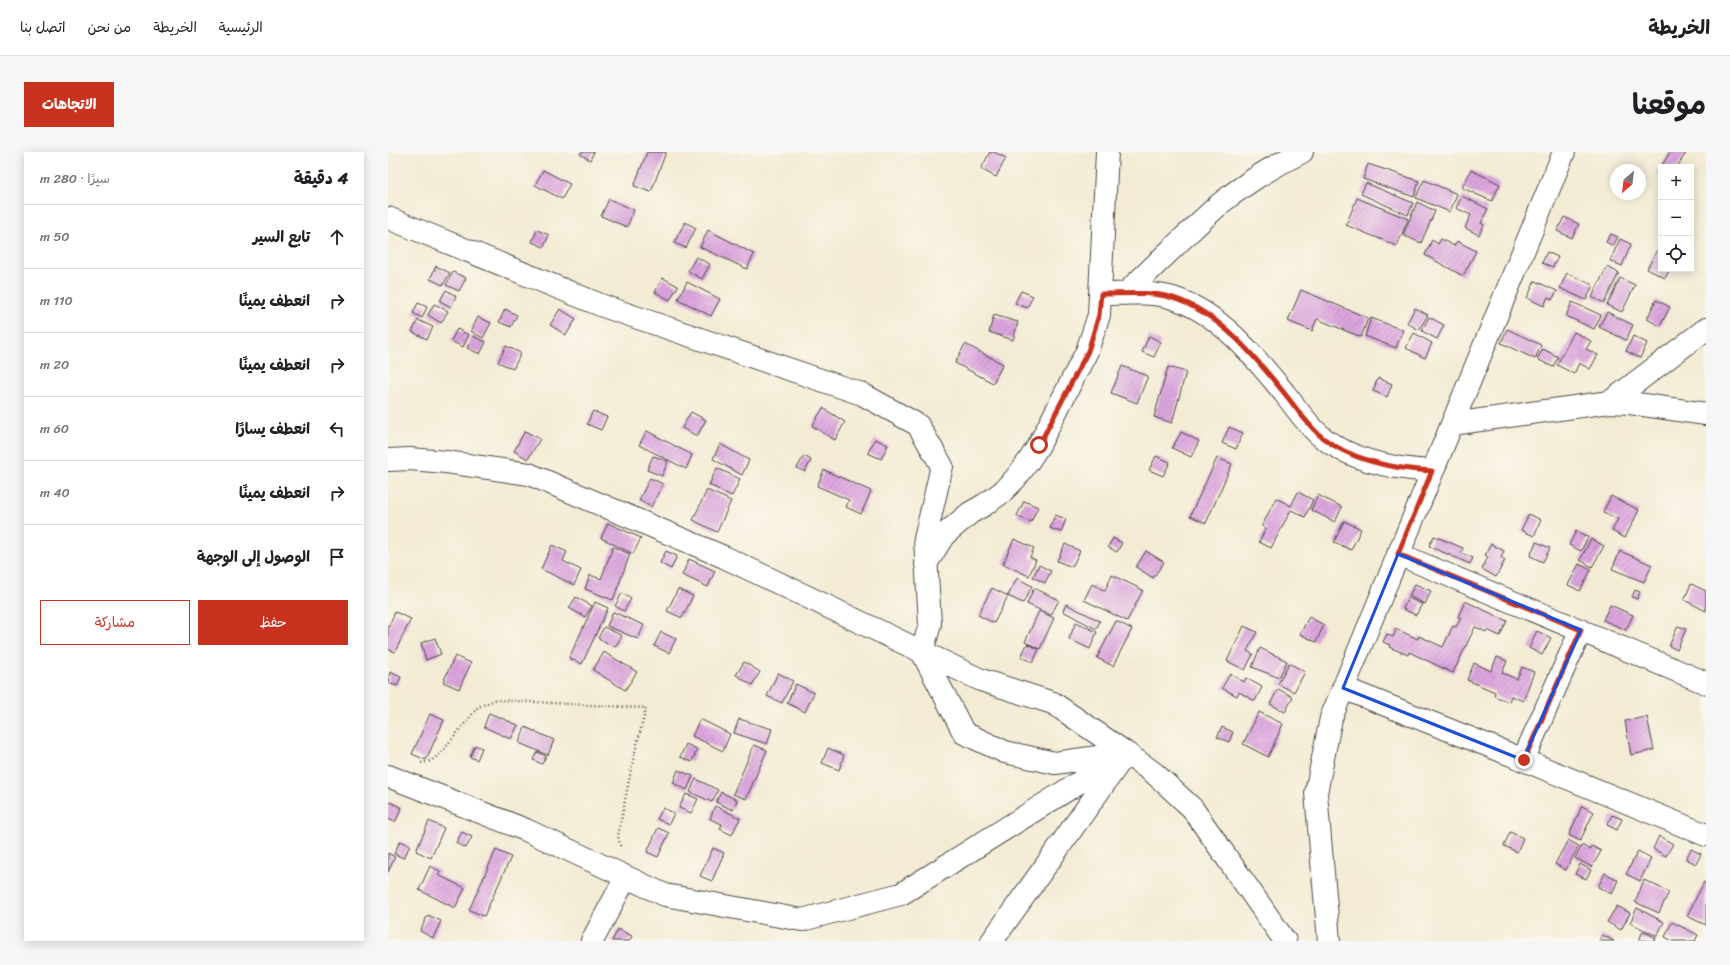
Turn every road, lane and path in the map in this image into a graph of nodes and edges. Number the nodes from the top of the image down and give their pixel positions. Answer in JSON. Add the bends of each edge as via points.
{"nodes":[{"id":1,"x":1107,"y":152,"type":"edge"},
{"id":2,"x":1302,"y":152,"type":"edge"},
{"id":3,"x":1564,"y":152,"type":"edge"},
{"id":4,"x":388,"y":218,"type":"edge"},
{"id":5,"x":1101,"y":294,"type":"junction"},
{"id":6,"x":1125,"y":294,"type":"junction"},
{"id":7,"x":1706,"y":329,"type":"edge"},
{"id":8,"x":1610,"y":402,"type":"junction"},
{"id":9,"x":1706,"y":414,"type":"edge"},
{"id":10,"x":1452,"y":424,"type":"junction"},
{"id":11,"x":388,"y":460,"type":"edge"},
{"id":12,"x":1432,"y":471,"type":"junction"},
{"id":13,"x":1398,"y":554,"type":"junction"},
{"id":14,"x":926,"y":564,"type":"junction"},
{"id":15,"x":1581,"y":630,"type":"junction"},
{"id":16,"x":922,"y":652,"type":"junction"},
{"id":17,"x":1706,"y":683,"type":"edge"},
{"id":18,"x":1343,"y":688,"type":"junction"},
{"id":19,"x":1126,"y":753,"type":"junction"},
{"id":20,"x":1524,"y":760,"type":"junction"},
{"id":21,"x":419,"y":763,"type":"dead end"},
{"id":22,"x":388,"y":776,"type":"edge"},
{"id":23,"x":1706,"y":835,"type":"edge"},
{"id":24,"x":626,"y":877,"type":"junction"},
{"id":25,"x":592,"y":941,"type":"edge"},
{"id":26,"x":992,"y":941,"type":"edge"},
{"id":27,"x":1285,"y":941,"type":"edge"},
{"id":28,"x":1329,"y":941,"type":"edge"}],
"edges":[{"from":1,"to":5,"type":"street"},
{"from":2,"to":6,"type":"street","via":[[1278,164],[1222,203]]},
{"from":3,"to":10,"type":"street"},
{"from":4,"to":14,"type":"street","via":[[603,306],[862,394],[918,425],[942,466],[925,539]]},
{"from":5,"to":6,"type":"street"},
{"from":5,"to":14,"type":"street","via":[[1099,315],[1088,351],[1028,462],[1001,493],[970,513],[944,536]]},
{"from":6,"to":12,"type":"street","via":[[1173,298],[1201,311],[1256,359],[1309,424],[1336,446],[1354,455],[1392,467]]},
{"from":7,"to":8,"type":"street"},
{"from":8,"to":9,"type":"street","via":[[1630,402]]},
{"from":8,"to":10,"type":"street"},
{"from":10,"to":12,"type":"street"},
{"from":11,"to":16,"type":"street","via":[[446,462],[529,474],[724,557]]},
{"from":12,"to":13,"type":"street"},
{"from":13,"to":15,"type":"street"},
{"from":13,"to":18,"type":"street"},
{"from":14,"to":16,"type":"street","via":[[930,624]]},
{"from":15,"to":17,"type":"street"},
{"from":15,"to":20,"type":"street"},
{"from":16,"to":19,"type":"street","via":[[981,680],[1053,703]]},
{"from":16,"to":19,"type":"street","via":[[964,733],[1005,752],[1056,763]]},
{"from":18,"to":20,"type":"street"},
{"from":18,"to":28,"type":"street","via":[[1331,718],[1316,793]]},
{"from":19,"to":24,"type":"street","via":[[902,894],[802,920],[664,896]]},
{"from":19,"to":26,"type":"street"},
{"from":19,"to":27,"type":"street","via":[[1154,773],[1192,808]]},
{"from":20,"to":23,"type":"street"},
{"from":21,"to":24,"type":"path","via":[[431,761],[442,753],[478,707],[495,700],[646,708],[618,836]]},
{"from":22,"to":24,"type":"street","via":[[526,830]]},
{"from":24,"to":25,"type":"street"}]}
